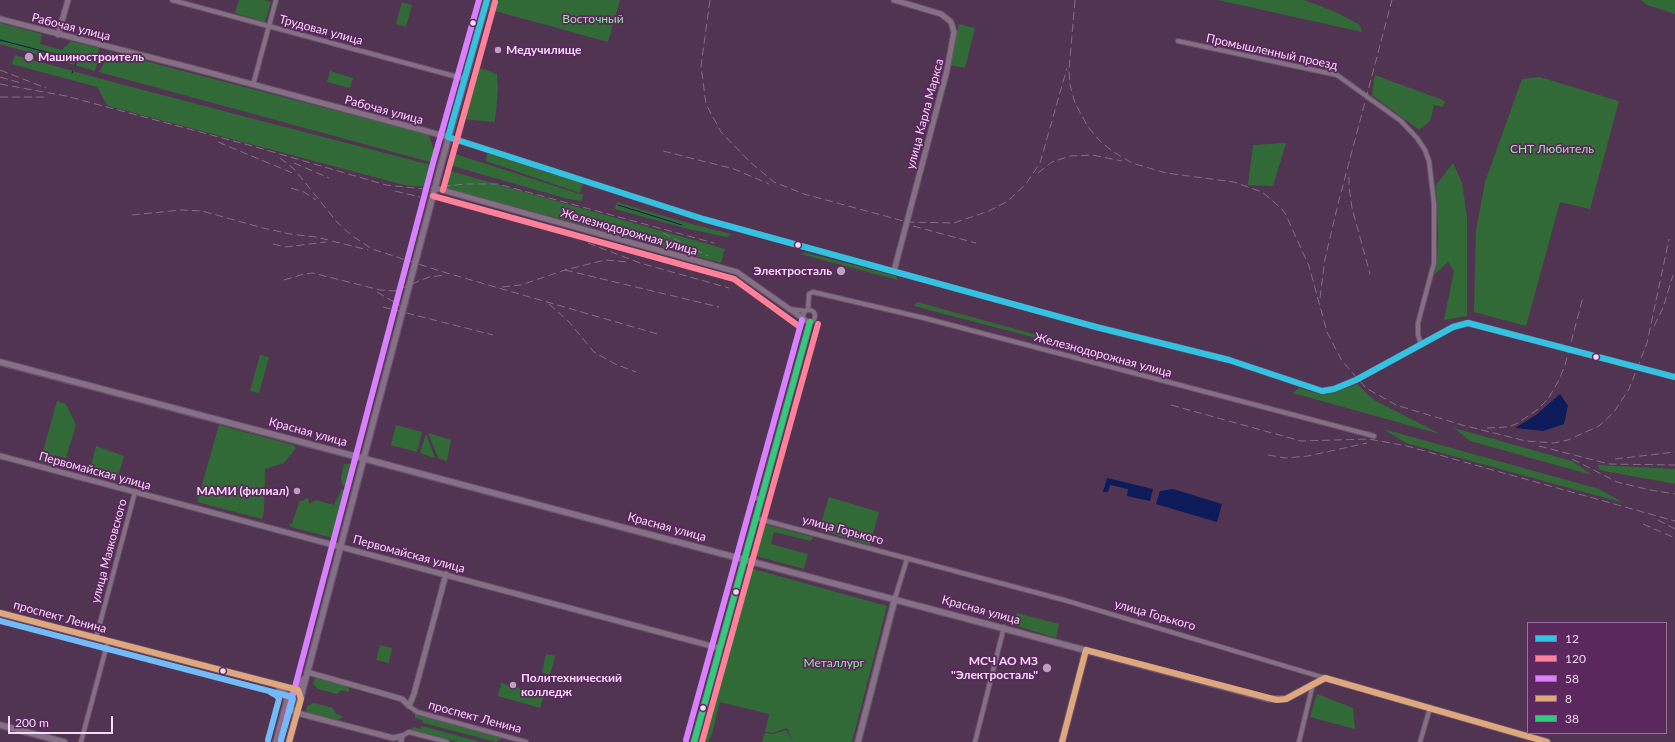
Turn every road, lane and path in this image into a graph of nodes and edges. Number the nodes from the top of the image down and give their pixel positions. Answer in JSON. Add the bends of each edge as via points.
{"nodes":[{"id":1,"x":68,"y":0,"type":"edge"},
{"id":2,"x":172,"y":0,"type":"edge"},
{"id":3,"x":276,"y":0,"type":"edge"},
{"id":4,"x":486,"y":0,"type":"edge"},
{"id":5,"x":894,"y":0,"type":"edge"},
{"id":6,"x":0,"y":19,"type":"edge"},
{"id":7,"x":269,"y":27,"type":"junction"},
{"id":8,"x":58,"y":35,"type":"junction"},
{"id":9,"x":1178,"y":42,"type":"dead end"},
{"id":10,"x":465,"y":79,"type":"junction"},
{"id":11,"x":253,"y":85,"type":"junction"},
{"id":12,"x":448,"y":137,"type":"junction"},
{"id":13,"x":435,"y":188,"type":"junction"},
{"id":14,"x":894,"y":271,"type":"junction"},
{"id":15,"x":786,"y":308,"type":"junction"},
{"id":16,"x":807,"y":310,"type":"junction"},
{"id":17,"x":808,"y":321,"type":"junction"},
{"id":18,"x":1421,"y":344,"type":"junction"},
{"id":19,"x":0,"y":362,"type":"edge"},
{"id":20,"x":1675,"y":377,"type":"edge"},
{"id":21,"x":1374,"y":436,"type":"dead end"},
{"id":22,"x":0,"y":456,"type":"edge"},
{"id":23,"x":363,"y":458,"type":"junction"},
{"id":24,"x":135,"y":492,"type":"junction"},
{"id":25,"x":755,"y":518,"type":"junction"},
{"id":26,"x":340,"y":547,"type":"junction"},
{"id":27,"x":744,"y":558,"type":"junction"},
{"id":28,"x":907,"y":559,"type":"junction"},
{"id":29,"x":446,"y":574,"type":"junction"},
{"id":30,"x":895,"y":598,"type":"junction"},
{"id":31,"x":0,"y":612,"type":"edge"},
{"id":32,"x":1004,"y":627,"type":"junction"},
{"id":33,"x":96,"y":638,"type":"junction"},
{"id":34,"x":108,"y":641,"type":"junction"},
{"id":35,"x":719,"y":648,"type":"junction"},
{"id":36,"x":1086,"y":650,"type":"junction"},
{"id":37,"x":306,"y":674,"type":"junction"},
{"id":38,"x":1325,"y":678,"type":"junction"},
{"id":39,"x":1313,"y":684,"type":"junction"},
{"id":40,"x":277,"y":686,"type":"junction"},
{"id":41,"x":294,"y":689,"type":"junction"},
{"id":42,"x":287,"y":699,"type":"junction"},
{"id":43,"x":301,"y":699,"type":"junction"},
{"id":44,"x":409,"y":706,"type":"junction"},
{"id":45,"x":289,"y":707,"type":"junction"},
{"id":46,"x":299,"y":707,"type":"junction"},
{"id":47,"x":1430,"y":708,"type":"junction"},
{"id":48,"x":297,"y":713,"type":"junction"},
{"id":49,"x":0,"y":725,"type":"edge"},
{"id":50,"x":401,"y":739,"type":"edge"},
{"id":51,"x":64,"y":742,"type":"edge"},
{"id":52,"x":81,"y":742,"type":"edge"},
{"id":53,"x":276,"y":742,"type":"edge"},
{"id":54,"x":289,"y":742,"type":"edge"},
{"id":55,"x":447,"y":742,"type":"edge"},
{"id":56,"x":526,"y":742,"type":"edge"},
{"id":57,"x":694,"y":742,"type":"edge"},
{"id":58,"x":858,"y":742,"type":"edge"},
{"id":59,"x":975,"y":742,"type":"edge"},
{"id":60,"x":1062,"y":742,"type":"edge"},
{"id":61,"x":1299,"y":742,"type":"edge"},
{"id":62,"x":1420,"y":742,"type":"edge"},
{"id":63,"x":1547,"y":742,"type":"edge"}],
"edges":[{"from":1,"to":8,"type":"street"},
{"from":2,"to":7,"type":"street","name":"Трудовая улица"},
{"from":3,"to":7,"type":"street"},
{"from":4,"to":10,"type":"main road"},
{"from":5,"to":14,"type":"street","name":"улица Карла Маркса","via":[[942,14],[951,22],[954,32],[947,70]]},
{"from":6,"to":8,"type":"street","name":"Рабочая улица"},
{"from":7,"to":10,"type":"street","name":"Трудовая улица"},
{"from":7,"to":11,"type":"street"},
{"from":8,"to":11,"type":"street","name":"Рабочая улица"},
{"from":9,"to":18,"type":"street","name":"Промышленный проезд","via":[[1337,75],[1401,121],[1417,138],[1429,161],[1434,203],[1434,263],[1418,324]]},
{"from":10,"to":12,"type":"main road"},
{"from":11,"to":12,"type":"street","name":"Рабочая улица"},
{"from":12,"to":13,"type":"main road"},
{"from":12,"to":14,"type":"street","name":"Рабочая улица","via":[[703,219]]},
{"from":13,"to":15,"type":"street","name":"Железнодорожная улица","via":[[737,272]]},
{"from":13,"to":23,"type":"main road"},
{"from":14,"to":18,"type":"street","name":"Рабочая улица","via":[[1096,327],[1229,360],[1322,391],[1356,380]]},
{"from":15,"to":16,"type":"street"},
{"from":15,"to":17,"type":"street","name":"Железнодорожная улица"},
{"from":16,"to":17,"type":"street","via":[[804,315]]},
{"from":16,"to":17,"type":"street","via":[[813,311],[815,315],[814,320]]},
{"from":16,"to":21,"type":"street","name":"Железнодорожная улица","via":[[810,293],[826,295],[924,318]]},
{"from":17,"to":25,"type":"main road","via":[[758,498]]},
{"from":18,"to":20,"type":"street","name":"Рабочая улица","via":[[1453,326],[1468,324]]},
{"from":19,"to":23,"type":"main road","name":"Красная улица"},
{"from":22,"to":24,"type":"street","name":"Первомайская улица"},
{"from":23,"to":26,"type":"main road"},
{"from":23,"to":27,"type":"main road","name":"Красная улица"},
{"from":24,"to":26,"type":"street","name":"Первомайская улица"},
{"from":24,"to":33,"type":"street","name":"улица Маяковского"},
{"from":25,"to":27,"type":"main road"},
{"from":25,"to":28,"type":"street","name":"улица Горького"},
{"from":26,"to":29,"type":"street","name":"Первомайская улица"},
{"from":26,"to":37,"type":"main road"},
{"from":27,"to":30,"type":"main road","name":"Красная улица"},
{"from":27,"to":35,"type":"main road"},
{"from":28,"to":30,"type":"street"},
{"from":28,"to":38,"type":"street","name":"улица Горького","via":[[1067,601]]},
{"from":29,"to":35,"type":"street","name":"Первомайская улица"},
{"from":29,"to":44,"type":"street"},
{"from":30,"to":32,"type":"main road","name":"Красная улица"},
{"from":30,"to":58,"type":"main road"},
{"from":31,"to":33,"type":"main road","name":"проспект Ленина"},
{"from":32,"to":36,"type":"main road","name":"Красная улица"},
{"from":32,"to":59,"type":"street"},
{"from":33,"to":34,"type":"main road","name":"проспект Ленина"},
{"from":34,"to":40,"type":"main road","name":"проспект Ленина"},
{"from":34,"to":52,"type":"street"},
{"from":35,"to":57,"type":"main road"},
{"from":36,"to":39,"type":"main road","name":"Красная улица","via":[[1277,700],[1286,699]]},
{"from":36,"to":60,"type":"main road"},
{"from":37,"to":41,"type":"main road"},
{"from":37,"to":43,"type":"main road"},
{"from":37,"to":44,"type":"street","name":"проспект Ленина","via":[[402,699]]},
{"from":38,"to":39,"type":"main road","name":"Красная улица"},
{"from":38,"to":47,"type":"main road","name":"улица Горького"},
{"from":39,"to":61,"type":"street"},
{"from":40,"to":41,"type":"main road","name":"проспект Ленина"},
{"from":40,"to":42,"type":"main road","via":[[285,693]]},
{"from":41,"to":42,"type":"main road"},
{"from":41,"to":43,"type":"main road","via":[[299,692]]},
{"from":42,"to":45,"type":"main road"},
{"from":42,"to":53,"type":"main road"},
{"from":43,"to":46,"type":"main road"},
{"from":44,"to":56,"type":"street","name":"проспект Ленина","via":[[417,712]]},
{"from":45,"to":46,"type":"main road"},
{"from":45,"to":48,"type":"main road"},
{"from":46,"to":48,"type":"main road"},
{"from":47,"to":62,"type":"street"},
{"from":47,"to":63,"type":"main road","name":"улица Горького"},
{"from":48,"to":50,"type":"street"},
{"from":48,"to":54,"type":"main road"},
{"from":49,"to":51,"type":"main road"},
{"from":50,"to":55,"type":"street","via":[[409,732]]}]}
